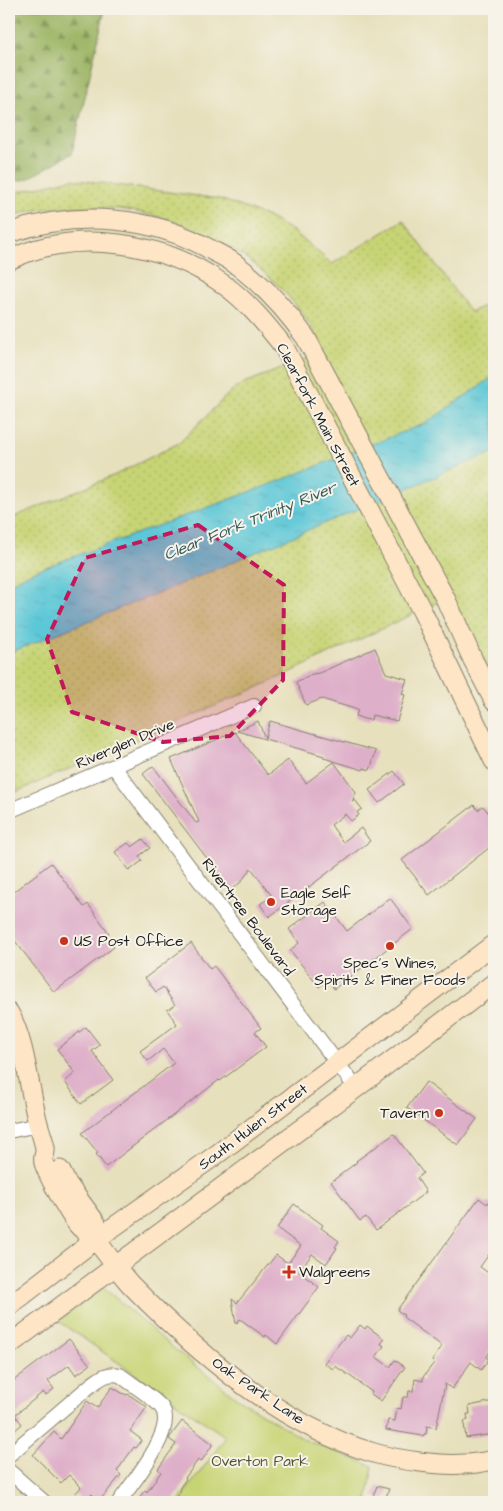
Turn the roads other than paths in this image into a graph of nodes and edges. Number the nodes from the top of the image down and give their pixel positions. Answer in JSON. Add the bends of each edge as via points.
{"nodes":[{"id":1,"x":9,"y":234,"type":"edge"},
{"id":2,"x":9,"y":260,"type":"edge"},
{"id":3,"x":494,"y":701,"type":"edge"},
{"id":4,"x":254,"y":706,"type":"dead end"},
{"id":5,"x":494,"y":761,"type":"edge"},
{"id":6,"x":114,"y":767,"type":"junction"},
{"id":7,"x":9,"y":811,"type":"edge"},
{"id":8,"x":494,"y":944,"type":"edge"},
{"id":9,"x":494,"y":983,"type":"edge"},
{"id":10,"x":11,"y":1024,"type":"edge"},
{"id":11,"x":337,"y":1064,"type":"junction"},
{"id":12,"x":356,"y":1088,"type":"junction"},
{"id":13,"x":38,"y":1125,"type":"junction"},
{"id":14,"x":9,"y":1131,"type":"edge"},
{"id":15,"x":95,"y":1240,"type":"junction"},
{"id":16,"x":114,"y":1266,"type":"junction"},
{"id":17,"x":9,"y":1306,"type":"edge"},
{"id":18,"x":9,"y":1345,"type":"edge"},
{"id":19,"x":9,"y":1455,"type":"edge"},
{"id":20,"x":494,"y":1460,"type":"edge"},
{"id":21,"x":9,"y":1471,"type":"edge"},
{"id":22,"x":39,"y":1501,"type":"edge"},
{"id":23,"x":119,"y":1502,"type":"edge"}],
"edges":[{"from":1,"to":3,"type":"street","name":"Clearfork Main Street","via":[[78,218],[118,220],[160,228],[198,242],[237,264],[269,293],[306,338],[446,600]]},
{"from":2,"to":5,"type":"street","name":"Clearfork Main Street","via":[[48,246],[80,242],[153,251],[188,264],[223,284],[252,310],[284,347],[422,611]]},
{"from":4,"to":6,"type":"street","name":"Riverglen Drive"},
{"from":6,"to":7,"type":"street","name":"Riverglen Drive"},
{"from":6,"to":11,"type":"street","name":"Rivertree Boulevard"},
{"from":8,"to":11,"type":"street","name":"South Hulen Street"},
{"from":9,"to":12,"type":"street","name":"South Hulen Street"},
{"from":10,"to":13,"type":"street","name":"Oak Park Lane"},
{"from":11,"to":12,"type":"street","name":"Rivertree Boulevard"},
{"from":11,"to":15,"type":"street","name":"South Hulen Street"},
{"from":12,"to":16,"type":"street","name":"South Hulen Street"},
{"from":13,"to":14,"type":"street"},
{"from":13,"to":15,"type":"street","name":"Oak Park Lane","via":[[45,1150],[96,1223]]},
{"from":15,"to":16,"type":"street","name":"Oak Park Lane"},
{"from":15,"to":17,"type":"street","name":"South Hulen Street"},
{"from":16,"to":18,"type":"street","name":"South Hulen Street"},
{"from":16,"to":20,"type":"street","name":"Oak Park Lane","via":[[192,1344],[274,1405],[318,1430],[375,1454],[419,1462],[463,1465]]},
{"from":19,"to":23,"type":"street","via":[[91,1385],[105,1375],[120,1375],[162,1406],[166,1414],[164,1430],[156,1448]]},
{"from":21,"to":22,"type":"street"}]}
